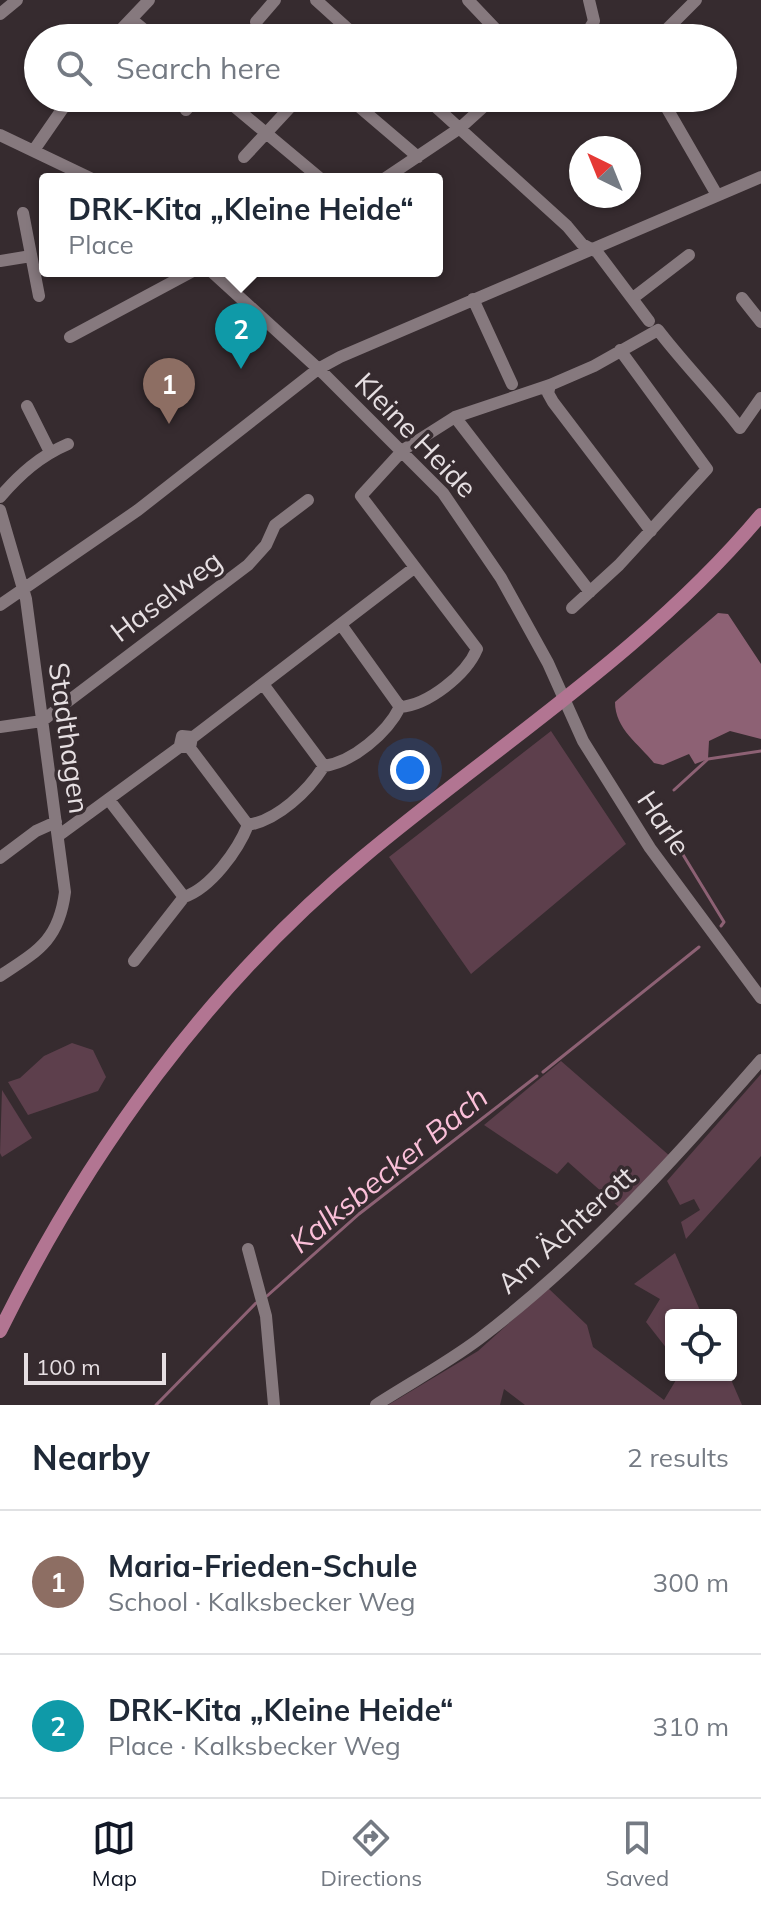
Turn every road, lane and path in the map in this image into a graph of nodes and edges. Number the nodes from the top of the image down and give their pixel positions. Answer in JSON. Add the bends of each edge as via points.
{"nodes":[{"id":1,"x":17,"y":0,"type":"edge"},
{"id":2,"x":149,"y":0,"type":"edge"},
{"id":3,"x":275,"y":0,"type":"edge"},
{"id":4,"x":316,"y":0,"type":"edge"},
{"id":5,"x":468,"y":0,"type":"edge"},
{"id":6,"x":589,"y":0,"type":"edge"},
{"id":7,"x":696,"y":0,"type":"edge"},
{"id":8,"x":0,"y":14,"type":"edge"},
{"id":9,"x":131,"y":19,"type":"junction"},
{"id":10,"x":256,"y":22,"type":"dead end"},
{"id":11,"x":126,"y":24,"type":"edge"},
{"id":12,"x":137,"y":24,"type":"edge"},
{"id":13,"x":343,"y":24,"type":"edge"},
{"id":14,"x":491,"y":24,"type":"edge"},
{"id":15,"x":592,"y":24,"type":"edge"},
{"id":16,"x":672,"y":24,"type":"edge"},
{"id":17,"x":60,"y":112,"type":"edge"},
{"id":18,"x":241,"y":112,"type":"edge"},
{"id":19,"x":286,"y":112,"type":"edge"},
{"id":20,"x":371,"y":112,"type":"edge"},
{"id":21,"x":442,"y":112,"type":"edge"},
{"id":22,"x":478,"y":112,"type":"edge"},
{"id":23,"x":669,"y":112,"type":"edge"},
{"id":24,"x":460,"y":128,"type":"junction"},
{"id":25,"x":267,"y":134,"type":"junction"},
{"id":26,"x":0,"y":135,"type":"edge"},
{"id":27,"x":34,"y":150,"type":"junction"},
{"id":28,"x":244,"y":157,"type":"dead end"},
{"id":29,"x":418,"y":157,"type":"junction"},
{"id":30,"x":80,"y":173,"type":"edge"},
{"id":31,"x":314,"y":173,"type":"edge"},
{"id":32,"x":395,"y":173,"type":"edge"},
{"id":33,"x":761,"y":177,"type":"edge"},
{"id":34,"x":717,"y":195,"type":"junction"},
{"id":35,"x":23,"y":213,"type":"dead end"},
{"id":36,"x":591,"y":248,"type":"junction"},
{"id":37,"x":689,"y":255,"type":"dead end"},
{"id":38,"x":31,"y":256,"type":"junction"},
{"id":39,"x":0,"y":261,"type":"edge"},
{"id":40,"x":182,"y":277,"type":"edge"},
{"id":41,"x":218,"y":277,"type":"edge"},
{"id":42,"x":39,"y":296,"type":"dead end"},
{"id":43,"x":633,"y":298,"type":"junction"},
{"id":44,"x":742,"y":298,"type":"dead end"},
{"id":45,"x":473,"y":299,"type":"junction"},
{"id":46,"x":649,"y":321,"type":"dead end"},
{"id":47,"x":761,"y":322,"type":"edge"},
{"id":48,"x":70,"y":337,"type":"dead end"},
{"id":49,"x":620,"y":350,"type":"junction"},
{"id":50,"x":318,"y":369,"type":"junction"},
{"id":51,"x":512,"y":384,"type":"dead end"},
{"id":52,"x":550,"y":385,"type":"junction"},
{"id":53,"x":761,"y":398,"type":"edge"},
{"id":54,"x":27,"y":406,"type":"dead end"},
{"id":55,"x":455,"y":417,"type":"junction"},
{"id":56,"x":68,"y":444,"type":"dead end"},
{"id":57,"x":403,"y":450,"type":"junction"},
{"id":58,"x":50,"y":452,"type":"junction"},
{"id":59,"x":0,"y":497,"type":"edge"},
{"id":60,"x":308,"y":500,"type":"dead end"},
{"id":61,"x":0,"y":510,"type":"edge"},
{"id":62,"x":761,"y":515,"type":"edge"},
{"id":63,"x":651,"y":531,"type":"junction"},
{"id":64,"x":414,"y":568,"type":"junction"},
{"id":65,"x":23,"y":591,"type":"junction"},
{"id":66,"x":590,"y":592,"type":"junction"},
{"id":67,"x":0,"y":605,"type":"edge"},
{"id":68,"x":572,"y":608,"type":"dead end"},
{"id":69,"x":342,"y":626,"type":"junction"},
{"id":70,"x":548,"y":663,"type":"joint"},
{"id":71,"x":263,"y":684,"type":"junction"},
{"id":72,"x":400,"y":707,"type":"junction"},
{"id":73,"x":42,"y":721,"type":"junction"},
{"id":74,"x":0,"y":727,"type":"edge"},
{"id":75,"x":188,"y":744,"type":"junction"},
{"id":76,"x":324,"y":766,"type":"junction"},
{"id":77,"x":109,"y":800,"type":"junction"},
{"id":78,"x":56,"y":822,"type":"junction"},
{"id":79,"x":248,"y":825,"type":"junction"},
{"id":80,"x":58,"y":836,"type":"junction"},
{"id":81,"x":0,"y":858,"type":"edge"},
{"id":82,"x":184,"y":897,"type":"junction"},
{"id":83,"x":134,"y":961,"type":"dead end"},
{"id":84,"x":0,"y":976,"type":"edge"},
{"id":85,"x":761,"y":998,"type":"edge"},
{"id":86,"x":761,"y":1060,"type":"edge"},
{"id":87,"x":248,"y":1249,"type":"dead end"},
{"id":88,"x":0,"y":1331,"type":"edge"},
{"id":89,"x":274,"y":1405,"type":"edge"},
{"id":90,"x":376,"y":1405,"type":"edge"}],
"edges":[{"from":1,"to":8,"type":"street"},
{"from":2,"to":9,"type":"street"},
{"from":3,"to":10,"type":"street"},
{"from":4,"to":13,"type":"street"},
{"from":5,"to":14,"type":"street"},
{"from":6,"to":15,"type":"street"},
{"from":7,"to":16,"type":"street"},
{"from":9,"to":11,"type":"street"},
{"from":9,"to":12,"type":"street"},
{"from":17,"to":27,"type":"street"},
{"from":18,"to":25,"type":"street"},
{"from":19,"to":25,"type":"street"},
{"from":20,"to":29,"type":"street"},
{"from":21,"to":24,"type":"street"},
{"from":22,"to":24,"type":"street"},
{"from":23,"to":34,"type":"street"},
{"from":24,"to":29,"type":"street"},
{"from":24,"to":36,"type":"street"},
{"from":25,"to":28,"type":"street"},
{"from":25,"to":31,"type":"street"},
{"from":26,"to":27,"type":"street"},
{"from":27,"to":30,"type":"street"},
{"from":29,"to":32,"type":"street"},
{"from":33,"to":34,"type":"street"},
{"from":34,"to":36,"type":"street"},
{"from":35,"to":38,"type":"street"},
{"from":36,"to":43,"type":"street"},
{"from":36,"to":45,"type":"street"},
{"from":37,"to":43,"type":"street"},
{"from":38,"to":39,"type":"street"},
{"from":38,"to":42,"type":"street"},
{"from":40,"to":48,"type":"street"},
{"from":41,"to":50,"type":"street","name":"Kleine Heide"},
{"from":43,"to":46,"type":"street"},
{"from":44,"to":47,"type":"street"},
{"from":45,"to":50,"type":"street"},
{"from":45,"to":51,"type":"street"},
{"from":49,"to":52,"type":"street"},
{"from":49,"to":53,"type":"street","via":[[658,330],[740,428]]},
{"from":49,"to":63,"type":"street","via":[[707,469]]},
{"from":50,"to":57,"type":"street","name":"Kleine Heide"},
{"from":50,"to":65,"type":"street","via":[[138,510]]},
{"from":52,"to":55,"type":"street"},
{"from":52,"to":63,"type":"street","via":[[553,402]]},
{"from":54,"to":58,"type":"street"},
{"from":55,"to":57,"type":"street"},
{"from":55,"to":66,"type":"street"},
{"from":56,"to":58,"type":"street"},
{"from":57,"to":64,"type":"street","via":[[361,496]]},
{"from":57,"to":70,"type":"street","name":"Kleine Heide","via":[[474,534]]},
{"from":58,"to":59,"type":"street"},
{"from":60,"to":73,"type":"street","name":"Haselweg","via":[[275,525],[248,565]]},
{"from":61,"to":65,"type":"street","name":"Stadthagen"},
{"from":62,"to":88,"type":"main road","via":[[666,615],[581,689],[359,860],[241,974],[103,1150]]},
{"from":63,"to":66,"type":"street"},
{"from":64,"to":69,"type":"street"},
{"from":64,"to":72,"type":"street","via":[[477,649],[471,665],[416,706]]},
{"from":65,"to":67,"type":"street"},
{"from":65,"to":73,"type":"street","name":"Stadthagen"},
{"from":66,"to":68,"type":"street"},
{"from":69,"to":71,"type":"street"},
{"from":69,"to":72,"type":"street"},
{"from":70,"to":85,"type":"street","name":"Harle","via":[[583,741],[650,848]]},
{"from":71,"to":75,"type":"street"},
{"from":71,"to":76,"type":"street"},
{"from":72,"to":76,"type":"street","via":[[391,724],[371,740],[340,764]]},
{"from":73,"to":74,"type":"street"},
{"from":73,"to":78,"type":"street","name":"Stadthagen"},
{"from":75,"to":77,"type":"street"},
{"from":75,"to":79,"type":"street"},
{"from":76,"to":79,"type":"street","via":[[313,785],[263,822]]},
{"from":77,"to":80,"type":"street"},
{"from":77,"to":82,"type":"street"},
{"from":78,"to":80,"type":"street","name":"Stadthagen"},
{"from":78,"to":81,"type":"street"},
{"from":79,"to":82,"type":"street","via":[[240,844]]},
{"from":80,"to":84,"type":"street","name":"Stadthagen","via":[[65,892],[59,924],[35,954]]},
{"from":82,"to":83,"type":"street"},
{"from":86,"to":90,"type":"street","name":"Am Ächterott","via":[[654,1183],[512,1312],[477,1341]]},
{"from":87,"to":89,"type":"street","via":[[266,1316]]}]}
